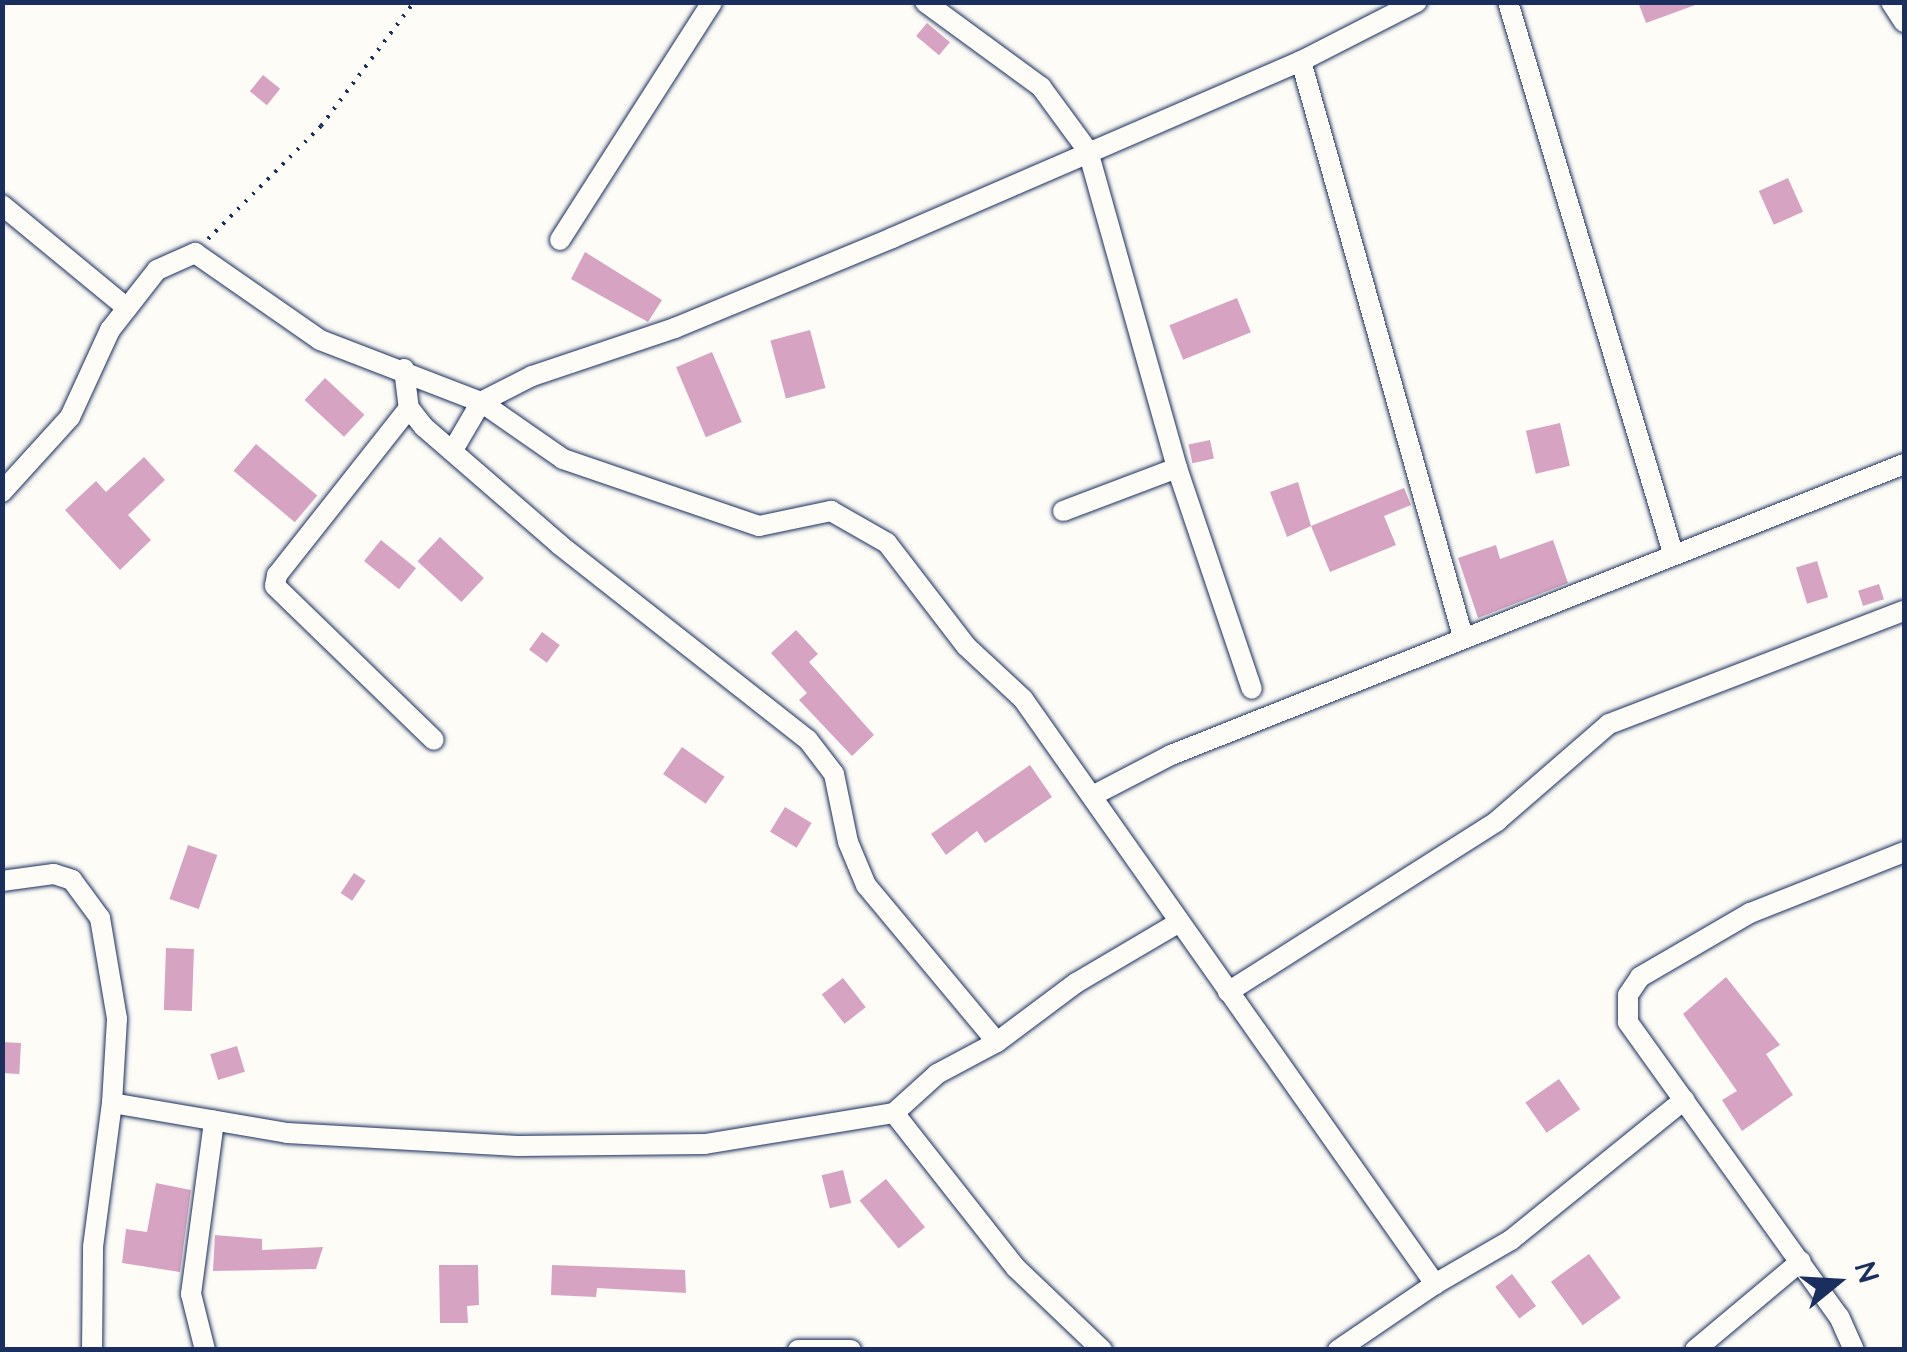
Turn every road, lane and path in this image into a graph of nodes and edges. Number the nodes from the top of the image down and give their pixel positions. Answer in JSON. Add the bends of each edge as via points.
{"nodes":[{"id":1,"x":414,"y":2,"type":"edge"},
{"id":2,"x":712,"y":2,"type":"edge"},
{"id":3,"x":925,"y":2,"type":"edge"},
{"id":4,"x":1417,"y":2,"type":"edge"},
{"id":5,"x":1508,"y":2,"type":"edge"},
{"id":6,"x":1891,"y":2,"type":"edge"},
{"id":7,"x":1373,"y":12,"type":"edge"},
{"id":8,"x":1904,"y":22,"type":"edge"},
{"id":9,"x":1300,"y":61,"type":"junction"},
{"id":10,"x":1088,"y":151,"type":"junction"},
{"id":11,"x":2,"y":205,"type":"edge"},
{"id":12,"x":560,"y":240,"type":"dead end"},
{"id":13,"x":195,"y":253,"type":"junction"},
{"id":14,"x":127,"y":308,"type":"junction"},
{"id":15,"x":404,"y":368,"type":"junction"},
{"id":16,"x":481,"y":402,"type":"junction"},
{"id":17,"x":409,"y":408,"type":"junction"},
{"id":18,"x":453,"y":450,"type":"junction"},
{"id":19,"x":1904,"y":464,"type":"edge"},
{"id":20,"x":1177,"y":468,"type":"junction"},
{"id":21,"x":2,"y":492,"type":"edge"},
{"id":22,"x":1063,"y":511,"type":"dead end"},
{"id":23,"x":1673,"y":553,"type":"junction"},
{"id":24,"x":1904,"y":611,"type":"edge"},
{"id":25,"x":1463,"y":637,"type":"junction"},
{"id":26,"x":1252,"y":689,"type":"dead end"},
{"id":27,"x":434,"y":740,"type":"dead end"},
{"id":28,"x":1094,"y":795,"type":"junction"},
{"id":29,"x":1904,"y":852,"type":"edge"},
{"id":30,"x":2,"y":881,"type":"edge"},
{"id":31,"x":1176,"y":924,"type":"junction"},
{"id":32,"x":1228,"y":992,"type":"junction"},
{"id":33,"x":997,"y":1042,"type":"junction"},
{"id":34,"x":1684,"y":1100,"type":"junction"},
{"id":35,"x":112,"y":1103,"type":"junction"},
{"id":36,"x":894,"y":1113,"type":"junction"},
{"id":37,"x":214,"y":1122,"type":"junction"},
{"id":38,"x":1801,"y":1262,"type":"junction"},
{"id":39,"x":1435,"y":1284,"type":"junction"},
{"id":40,"x":92,"y":1350,"type":"edge"},
{"id":41,"x":205,"y":1350,"type":"edge"},
{"id":42,"x":798,"y":1350,"type":"edge"},
{"id":43,"x":852,"y":1350,"type":"edge"},
{"id":44,"x":1102,"y":1350,"type":"edge"},
{"id":45,"x":1338,"y":1350,"type":"edge"},
{"id":46,"x":1695,"y":1350,"type":"edge"},
{"id":47,"x":1854,"y":1350,"type":"edge"}],
"edges":[{"from":1,"to":13,"type":"path","via":[[321,126]]},
{"from":2,"to":12,"type":"street"},
{"from":3,"to":10,"type":"street","via":[[1041,87]]},
{"from":4,"to":7,"type":"street"},
{"from":5,"to":23,"type":"street"},
{"from":6,"to":8,"type":"street"},
{"from":7,"to":9,"type":"street"},
{"from":9,"to":10,"type":"street"},
{"from":9,"to":25,"type":"street"},
{"from":10,"to":16,"type":"street","via":[[892,238]]},
{"from":10,"to":20,"type":"street"},
{"from":11,"to":14,"type":"street"},
{"from":13,"to":14,"type":"street","via":[[157,270]]},
{"from":13,"to":15,"type":"street","via":[[320,340]]},
{"from":14,"to":21,"type":"street","via":[[70,417]]},
{"from":15,"to":16,"type":"street"},
{"from":15,"to":17,"type":"street"},
{"from":16,"to":18,"type":"street"},
{"from":16,"to":28,"type":"street","via":[[562,459],[758,526],[822,510],[860,524],[888,543],[966,646],[1023,699]]},
{"from":17,"to":18,"type":"street"},
{"from":17,"to":27,"type":"street","via":[[277,574],[276,586]]},
{"from":18,"to":33,"type":"street","via":[[560,545],[808,740],[834,774],[848,842],[866,885]]},
{"from":19,"to":23,"type":"street"},
{"from":20,"to":22,"type":"street"},
{"from":20,"to":26,"type":"street"},
{"from":23,"to":25,"type":"street"},
{"from":24,"to":32,"type":"street","via":[[1609,724],[1497,820]]},
{"from":25,"to":28,"type":"street","via":[[1171,755]]},
{"from":28,"to":31,"type":"street"},
{"from":29,"to":34,"type":"street","via":[[1750,913],[1640,977],[1628,995],[1628,1022]]},
{"from":30,"to":35,"type":"street","via":[[54,874],[72,880],[100,918],[117,1019]]},
{"from":31,"to":32,"type":"street"},
{"from":31,"to":33,"type":"street","via":[[1076,983]]},
{"from":32,"to":39,"type":"street"},
{"from":33,"to":36,"type":"street","via":[[936,1074]]},
{"from":34,"to":38,"type":"street"},
{"from":34,"to":39,"type":"street","via":[[1511,1240]]},
{"from":35,"to":37,"type":"street"},
{"from":35,"to":40,"type":"street","via":[[93,1247]]},
{"from":36,"to":37,"type":"street","via":[[705,1144],[560,1146],[287,1134]]},
{"from":36,"to":44,"type":"street","via":[[1016,1268]]},
{"from":37,"to":41,"type":"street","via":[[191,1294]]},
{"from":38,"to":46,"type":"street"},
{"from":38,"to":47,"type":"street"},
{"from":39,"to":45,"type":"street"},
{"from":42,"to":43,"type":"street"}]}
